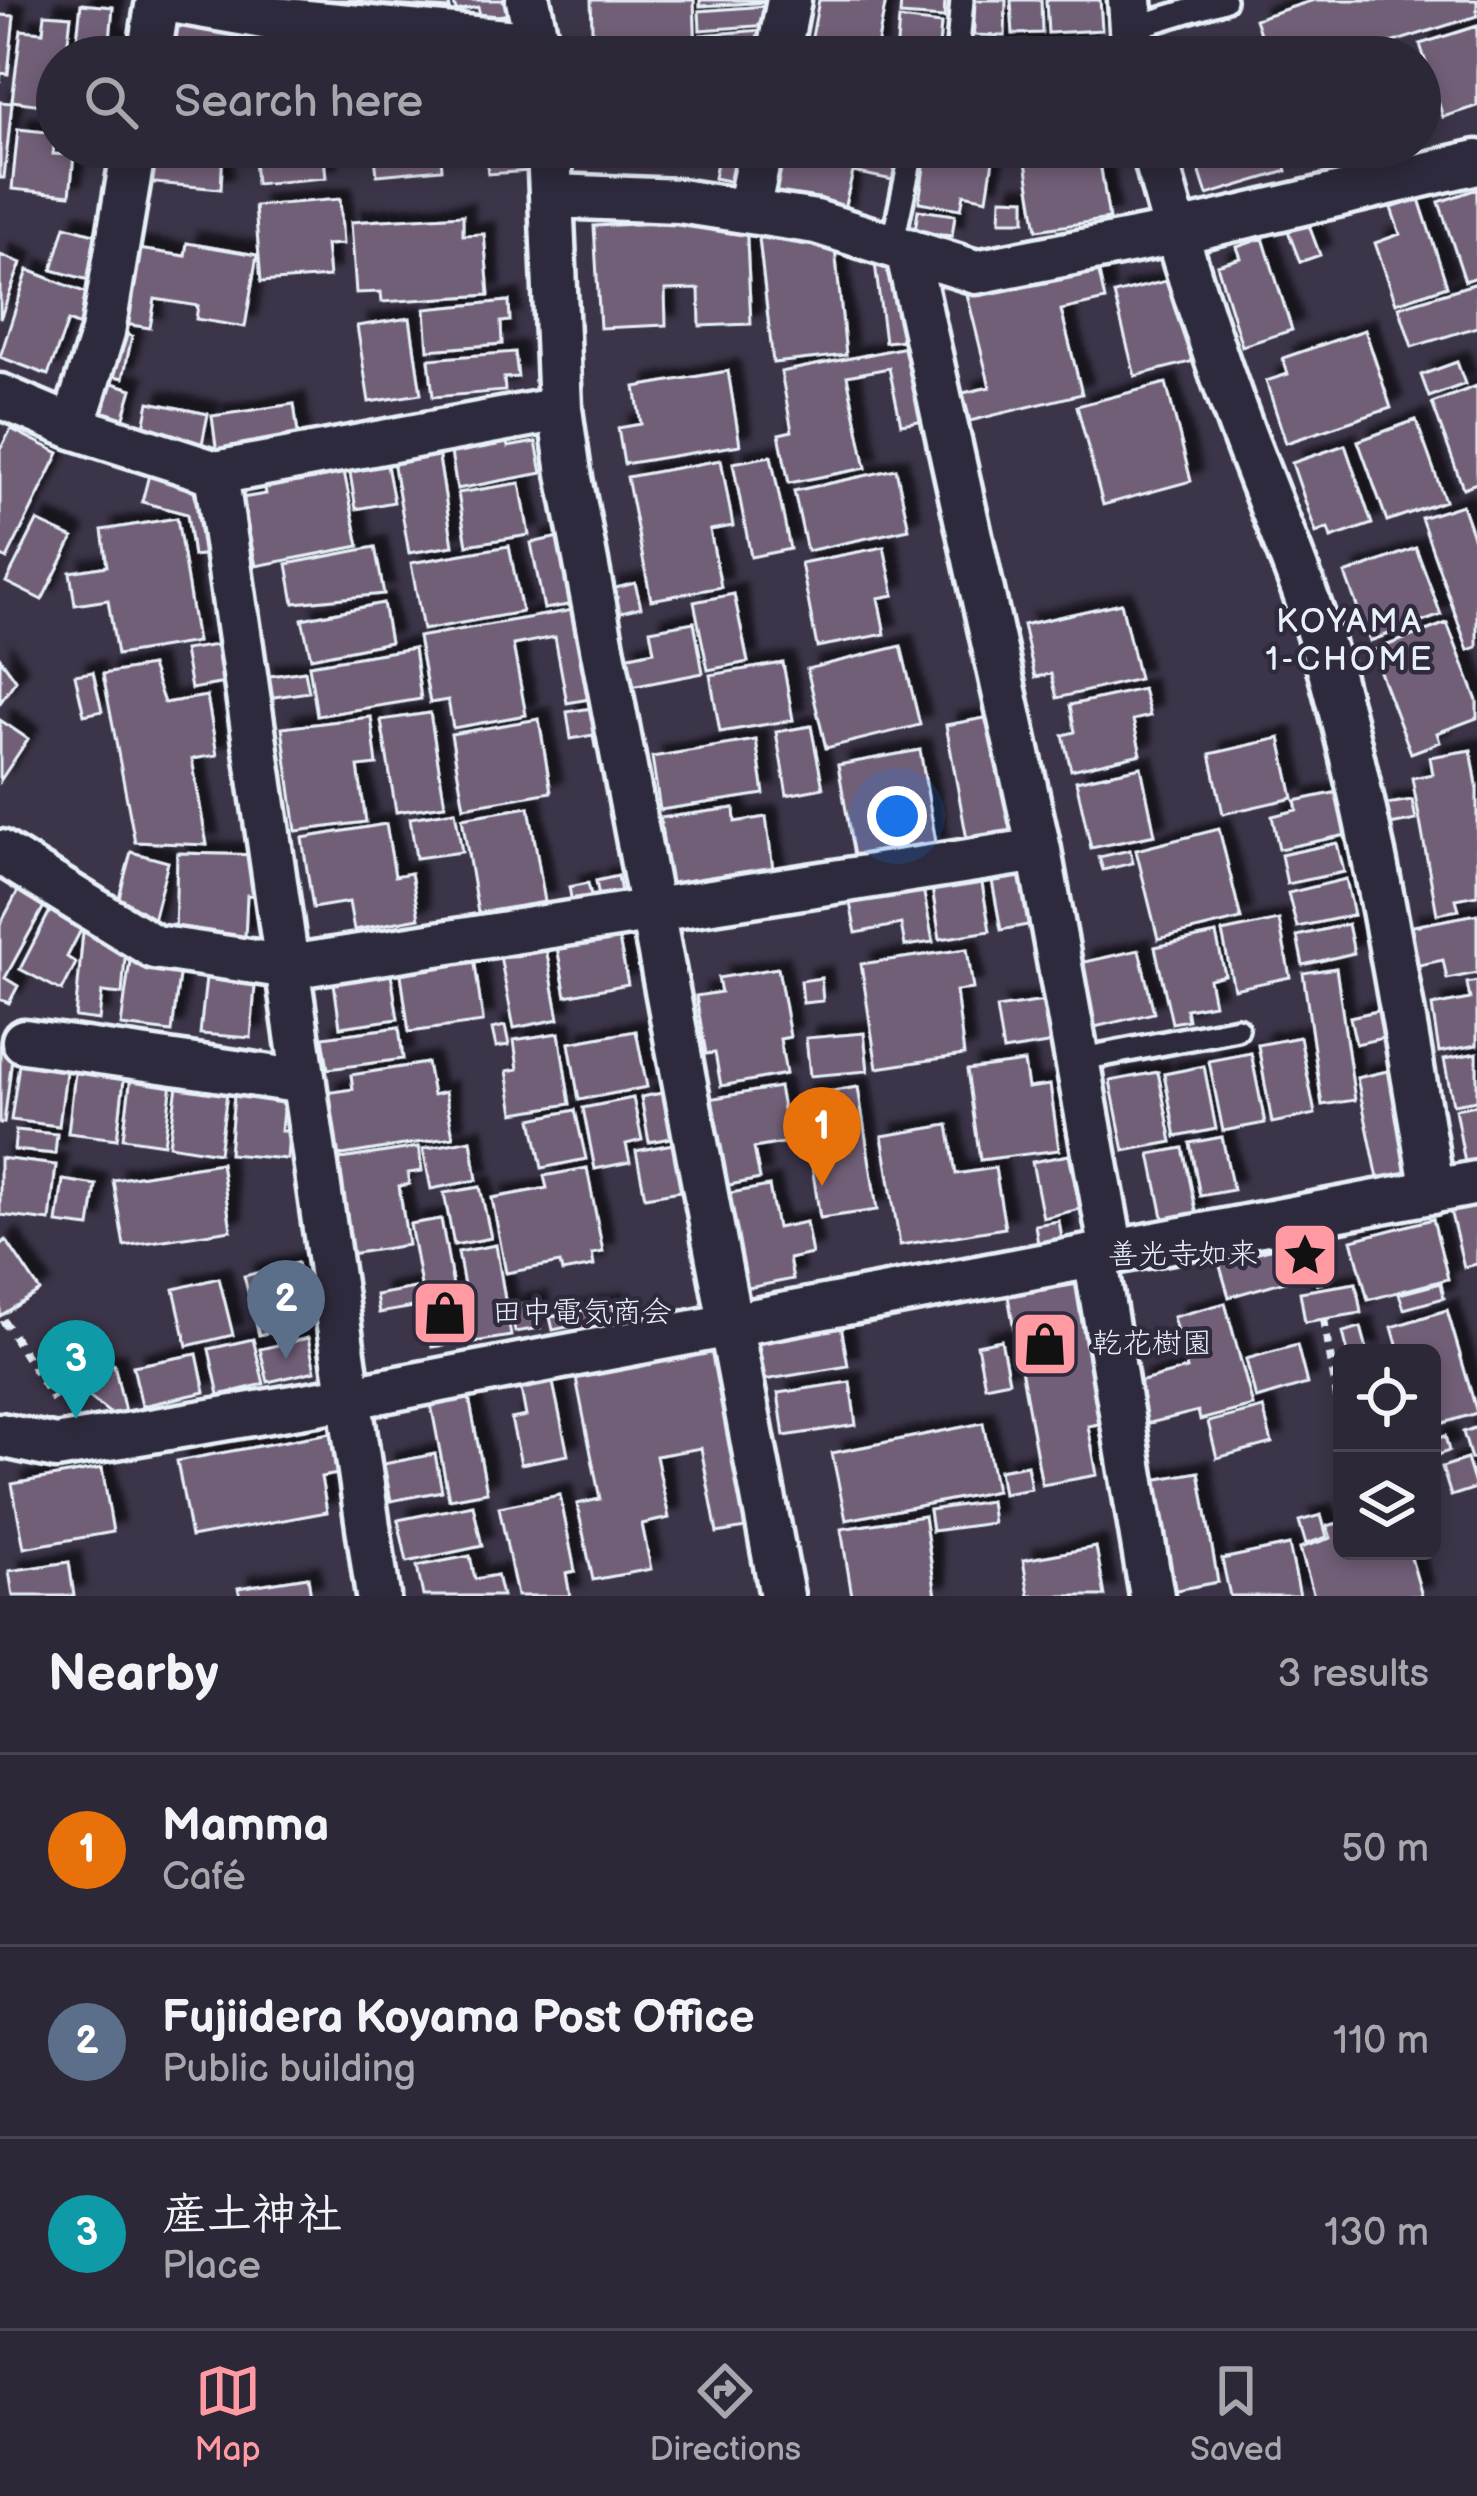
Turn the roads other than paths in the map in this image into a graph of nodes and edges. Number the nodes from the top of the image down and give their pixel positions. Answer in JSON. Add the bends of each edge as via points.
{"nodes":[{"id":1,"x":162,"y":0,"type":"edge"},
{"id":2,"x":528,"y":0,"type":"edge"},
{"id":3,"x":789,"y":0,"type":"edge"},
{"id":4,"x":962,"y":0,"type":"edge"},
{"id":5,"x":1224,"y":0,"type":"edge"},
{"id":6,"x":1132,"y":28,"type":"edge"},
{"id":7,"x":153,"y":36,"type":"edge"},
{"id":8,"x":415,"y":36,"type":"edge"},
{"id":9,"x":536,"y":36,"type":"edge"},
{"id":10,"x":782,"y":36,"type":"edge"},
{"id":11,"x":959,"y":36,"type":"edge"},
{"id":12,"x":1477,"y":162,"type":"edge"},
{"id":13,"x":130,"y":168,"type":"edge"},
{"id":14,"x":551,"y":168,"type":"edge"},
{"id":15,"x":756,"y":168,"type":"edge"},
{"id":16,"x":910,"y":168,"type":"edge"},
{"id":17,"x":1159,"y":168,"type":"edge"},
{"id":18,"x":554,"y":196,"type":"junction"},
{"id":19,"x":748,"y":211,"type":"junction"},
{"id":20,"x":1175,"y":233,"type":"junction"},
{"id":21,"x":900,"y":248,"type":"junction"},
{"id":22,"x":0,"y":396,"type":"edge"},
{"id":23,"x":560,"y":409,"type":"junction"},
{"id":24,"x":73,"y":427,"type":"junction"},
{"id":25,"x":216,"y":473,"type":"junction"},
{"id":26,"x":1039,"y":850,"type":"junction"},
{"id":27,"x":0,"y":852,"type":"edge"},
{"id":28,"x":651,"y":912,"type":"junction"},
{"id":29,"x":289,"y":967,"type":"junction"},
{"id":30,"x":1237,"y":1029,"type":"dead end"},
{"id":31,"x":24,"y":1041,"type":"dead end"},
{"id":32,"x":1077,"y":1060,"type":"junction"},
{"id":33,"x":304,"y":1082,"type":"junction"},
{"id":34,"x":1477,"y":1183,"type":"edge"},
{"id":35,"x":1433,"y":1192,"type":"junction"},
{"id":36,"x":1103,"y":1254,"type":"junction"},
{"id":37,"x":735,"y":1322,"type":"junction"},
{"id":38,"x":346,"y":1398,"type":"junction"},
{"id":39,"x":0,"y":1435,"type":"edge"},
{"id":40,"x":378,"y":1596,"type":"edge"},
{"id":41,"x":782,"y":1596,"type":"edge"},
{"id":42,"x":1152,"y":1596,"type":"edge"}],
"edges":[{"from":1,"to":7,"type":"street"},
{"from":1,"to":8,"type":"street"},
{"from":2,"to":9,"type":"street"},
{"from":3,"to":10,"type":"street"},
{"from":4,"to":11,"type":"lane"},
{"from":5,"to":6,"type":"lane"},
{"from":12,"to":20,"type":"street"},
{"from":13,"to":24,"type":"street","via":[[103,332]]},
{"from":14,"to":18,"type":"street"},
{"from":15,"to":19,"type":"street"},
{"from":16,"to":21,"type":"lane"},
{"from":17,"to":20,"type":"street"},
{"from":18,"to":19,"type":"street"},
{"from":18,"to":23,"type":"street"},
{"from":19,"to":21,"type":"street"},
{"from":20,"to":21,"type":"street","via":[[976,272]]},
{"from":20,"to":35,"type":"street","via":[[1333,681],[1391,942]]},
{"from":21,"to":26,"type":"street"},
{"from":22,"to":24,"type":"street"},
{"from":23,"to":25,"type":"street"},
{"from":23,"to":28,"type":"street"},
{"from":24,"to":25,"type":"street"},
{"from":25,"to":29,"type":"street"},
{"from":26,"to":28,"type":"street"},
{"from":26,"to":32,"type":"street"},
{"from":27,"to":29,"type":"street","via":[[154,947]]},
{"from":28,"to":29,"type":"street"},
{"from":28,"to":37,"type":"street"},
{"from":29,"to":33,"type":"street"},
{"from":30,"to":32,"type":"lane"},
{"from":31,"to":33,"type":"street"},
{"from":32,"to":36,"type":"street"},
{"from":33,"to":38,"type":"street"},
{"from":34,"to":35,"type":"street"},
{"from":35,"to":36,"type":"street"},
{"from":36,"to":37,"type":"street"},
{"from":36,"to":42,"type":"street"},
{"from":37,"to":38,"type":"street"},
{"from":37,"to":41,"type":"street"},
{"from":38,"to":39,"type":"street","via":[[56,1447]]},
{"from":38,"to":40,"type":"street"}]}
